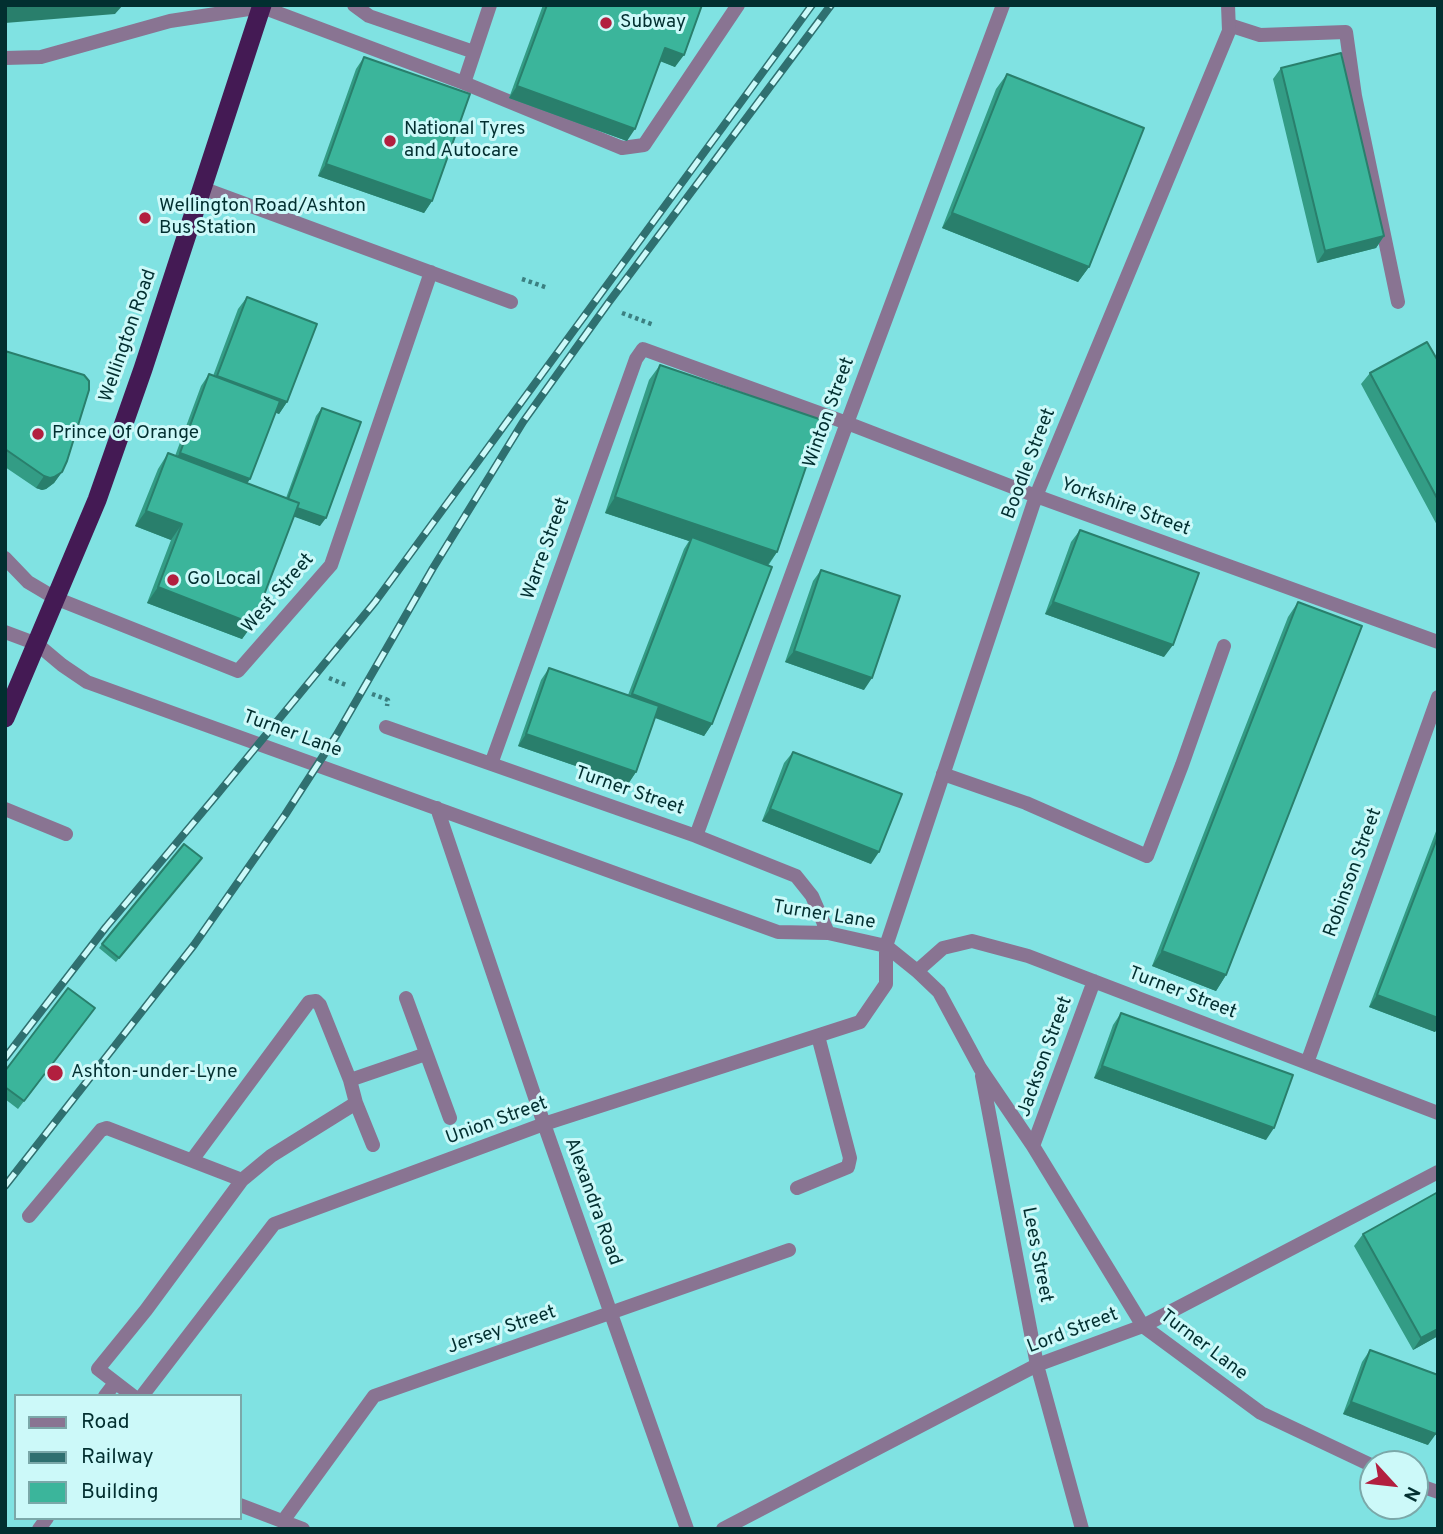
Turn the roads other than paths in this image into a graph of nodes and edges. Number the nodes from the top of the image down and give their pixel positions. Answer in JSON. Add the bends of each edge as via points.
{"nodes":[{"id":1,"x":355,"y":5,"type":"edge"},
{"id":2,"x":490,"y":5,"type":"edge"},
{"id":3,"x":738,"y":5,"type":"edge"},
{"id":4,"x":1003,"y":5,"type":"edge"},
{"id":5,"x":1228,"y":5,"type":"edge"},
{"id":6,"x":262,"y":6,"type":"edge"},
{"id":7,"x":1229,"y":24,"type":"junction"},
{"id":8,"x":474,"y":52,"type":"junction"},
{"id":9,"x":5,"y":58,"type":"edge"},
{"id":10,"x":464,"y":83,"type":"junction"},
{"id":11,"x":202,"y":188,"type":"junction"},
{"id":12,"x":431,"y":272,"type":"junction"},
{"id":13,"x":511,"y":302,"type":"dead end"},
{"id":14,"x":1398,"y":302,"type":"dead end"},
{"id":15,"x":643,"y":349,"type":"joint"},
{"id":16,"x":847,"y":423,"type":"junction"},
{"id":17,"x":1037,"y":496,"type":"junction"},
{"id":18,"x":5,"y":558,"type":"edge"},
{"id":19,"x":55,"y":598,"type":"junction"},
{"id":20,"x":5,"y":632,"type":"edge"},
{"id":21,"x":1438,"y":642,"type":"edge"},
{"id":22,"x":37,"y":644,"type":"junction"},
{"id":23,"x":1224,"y":646,"type":"dead end"},
{"id":24,"x":1438,"y":697,"type":"edge"},
{"id":25,"x":5,"y":718,"type":"edge"},
{"id":26,"x":386,"y":727,"type":"dead end"},
{"id":27,"x":491,"y":764,"type":"junction"},
{"id":28,"x":943,"y":774,"type":"junction"},
{"id":29,"x":437,"y":808,"type":"junction"},
{"id":30,"x":5,"y":809,"type":"edge"},
{"id":31,"x":66,"y":834,"type":"dead end"},
{"id":32,"x":696,"y":836,"type":"junction"},
{"id":33,"x":828,"y":933,"type":"junction"},
{"id":34,"x":886,"y":946,"type":"junction"},
{"id":35,"x":916,"y":971,"type":"junction"},
{"id":36,"x":1094,"y":981,"type":"junction"},
{"id":37,"x":406,"y":998,"type":"dead end"},
{"id":38,"x":818,"y":1036,"type":"junction"},
{"id":39,"x":426,"y":1054,"type":"junction"},
{"id":40,"x":1307,"y":1063,"type":"junction"},
{"id":41,"x":980,"y":1068,"type":"junction"},
{"id":42,"x":350,"y":1080,"type":"junction"},
{"id":43,"x":356,"y":1103,"type":"junction"},
{"id":44,"x":1438,"y":1113,"type":"edge"},
{"id":45,"x":450,"y":1118,"type":"dead end"},
{"id":46,"x":544,"y":1125,"type":"junction"},
{"id":47,"x":373,"y":1145,"type":"dead end"},
{"id":48,"x":1033,"y":1146,"type":"junction"},
{"id":49,"x":192,"y":1160,"type":"junction"},
{"id":50,"x":1438,"y":1172,"type":"edge"},
{"id":51,"x":242,"y":1180,"type":"junction"},
{"id":52,"x":797,"y":1188,"type":"dead end"},
{"id":53,"x":29,"y":1216,"type":"dead end"},
{"id":54,"x":789,"y":1250,"type":"dead end"},
{"id":55,"x":611,"y":1313,"type":"junction"},
{"id":56,"x":1143,"y":1326,"type":"junction"},
{"id":57,"x":1037,"y":1365,"type":"junction"},
{"id":58,"x":115,"y":1383,"type":"junction"},
{"id":59,"x":107,"y":1394,"type":"edge"},
{"id":60,"x":130,"y":1394,"type":"edge"},
{"id":61,"x":144,"y":1394,"type":"edge"},
{"id":62,"x":1359,"y":1459,"type":"edge"},
{"id":63,"x":242,"y":1506,"type":"edge"},
{"id":64,"x":283,"y":1521,"type":"junction"},
{"id":65,"x":303,"y":1529,"type":"edge"},
{"id":66,"x":687,"y":1529,"type":"edge"},
{"id":67,"x":723,"y":1529,"type":"edge"},
{"id":68,"x":1082,"y":1529,"type":"edge"}],
"edges":[{"from":1,"to":8,"type":"street","via":[[369,16]]},
{"from":2,"to":8,"type":"street"},
{"from":3,"to":10,"type":"street","via":[[644,145],[622,148]]},
{"from":4,"to":16,"type":"street","name":"Winton Street"},
{"from":5,"to":7,"type":"street","name":"Boodle Street"},
{"from":6,"to":9,"type":"street","via":[[170,21],[41,57]]},
{"from":6,"to":10,"type":"street"},
{"from":6,"to":11,"type":"highway","name":"Wellington Road"},
{"from":7,"to":14,"type":"street","via":[[1260,35],[1346,32]]},
{"from":7,"to":17,"type":"street","name":"Boodle Street"},
{"from":8,"to":10,"type":"street"},
{"from":11,"to":12,"type":"street"},
{"from":11,"to":19,"type":"highway","name":"Wellington Road","via":[[97,499]]},
{"from":12,"to":13,"type":"street"},
{"from":12,"to":19,"type":"street","name":"West Street","via":[[331,565],[238,671]]},
{"from":15,"to":16,"type":"street","name":"Yorkshire Street"},
{"from":15,"to":27,"type":"street","name":"Warre Street"},
{"from":16,"to":17,"type":"street","name":"Yorkshire Street"},
{"from":16,"to":32,"type":"street","name":"Winton Street"},
{"from":17,"to":21,"type":"street","name":"Yorkshire Street"},
{"from":17,"to":28,"type":"street","name":"Boodle Street"},
{"from":18,"to":19,"type":"street","via":[[28,582]]},
{"from":19,"to":22,"type":"highway","name":"Wellington Road"},
{"from":20,"to":22,"type":"street"},
{"from":22,"to":25,"type":"highway","name":"Wellington Road"},
{"from":22,"to":29,"type":"street","name":"Turner Lane","via":[[87,682]]},
{"from":23,"to":28,"type":"street","via":[[1147,856],[1026,803]]},
{"from":24,"to":40,"type":"street","name":"Robinson Street"},
{"from":26,"to":27,"type":"street","name":"Turner Street"},
{"from":27,"to":32,"type":"street","name":"Turner Street"},
{"from":28,"to":34,"type":"street","name":"Boodle Street"},
{"from":29,"to":33,"type":"street","name":"Turner Lane","via":[[778,932]]},
{"from":29,"to":46,"type":"street","name":"Alexandra Road"},
{"from":30,"to":31,"type":"street"},
{"from":32,"to":33,"type":"street","name":"Turner Street","via":[[796,876],[812,896]]},
{"from":33,"to":34,"type":"street","name":"Turner Lane"},
{"from":34,"to":35,"type":"street","name":"Turner Lane"},
{"from":34,"to":38,"type":"street","name":"Union Street","via":[[886,984],[860,1022]]},
{"from":35,"to":36,"type":"street","name":"Turner Street","via":[[943,948],[972,941]]},
{"from":35,"to":41,"type":"street","name":"Turner Lane","via":[[939,992]]},
{"from":36,"to":40,"type":"street","name":"Turner Street"},
{"from":36,"to":48,"type":"street","name":"Jackson Street"},
{"from":37,"to":39,"type":"street"},
{"from":38,"to":46,"type":"street","name":"Union Street"},
{"from":38,"to":52,"type":"street","via":[[850,1158],[848,1167]]},
{"from":39,"to":42,"type":"street"},
{"from":39,"to":45,"type":"street"},
{"from":40,"to":44,"type":"street","name":"Turner Street"},
{"from":41,"to":48,"type":"street","name":"Turner Lane"},
{"from":41,"to":57,"type":"street","name":"Lees Street"},
{"from":42,"to":43,"type":"street"},
{"from":42,"to":49,"type":"street","via":[[320,1005],[309,1002]]},
{"from":43,"to":47,"type":"street"},
{"from":43,"to":51,"type":"street","via":[[271,1156]]},
{"from":46,"to":55,"type":"street","name":"Alexandra Road"},
{"from":46,"to":61,"type":"street","name":"Union Street","via":[[274,1224]]},
{"from":48,"to":56,"type":"street","name":"Turner Lane"},
{"from":49,"to":51,"type":"street"},
{"from":49,"to":53,"type":"street","via":[[107,1128]]},
{"from":50,"to":56,"type":"street","name":"Lord Street"},
{"from":51,"to":58,"type":"street","via":[[98,1369]]},
{"from":54,"to":55,"type":"street","name":"Jersey Street"},
{"from":55,"to":64,"type":"street","name":"Jersey Street","via":[[374,1396]]},
{"from":55,"to":66,"type":"street","name":"Alexandra Road"},
{"from":56,"to":57,"type":"street","name":"Lord Street"},
{"from":56,"to":62,"type":"street","name":"Turner Lane","via":[[1261,1413]]},
{"from":57,"to":67,"type":"street","name":"Lord Street"},
{"from":57,"to":68,"type":"street","name":"Lees Street"},
{"from":58,"to":59,"type":"street"},
{"from":58,"to":60,"type":"street"},
{"from":63,"to":64,"type":"street"},
{"from":64,"to":65,"type":"street"}]}
